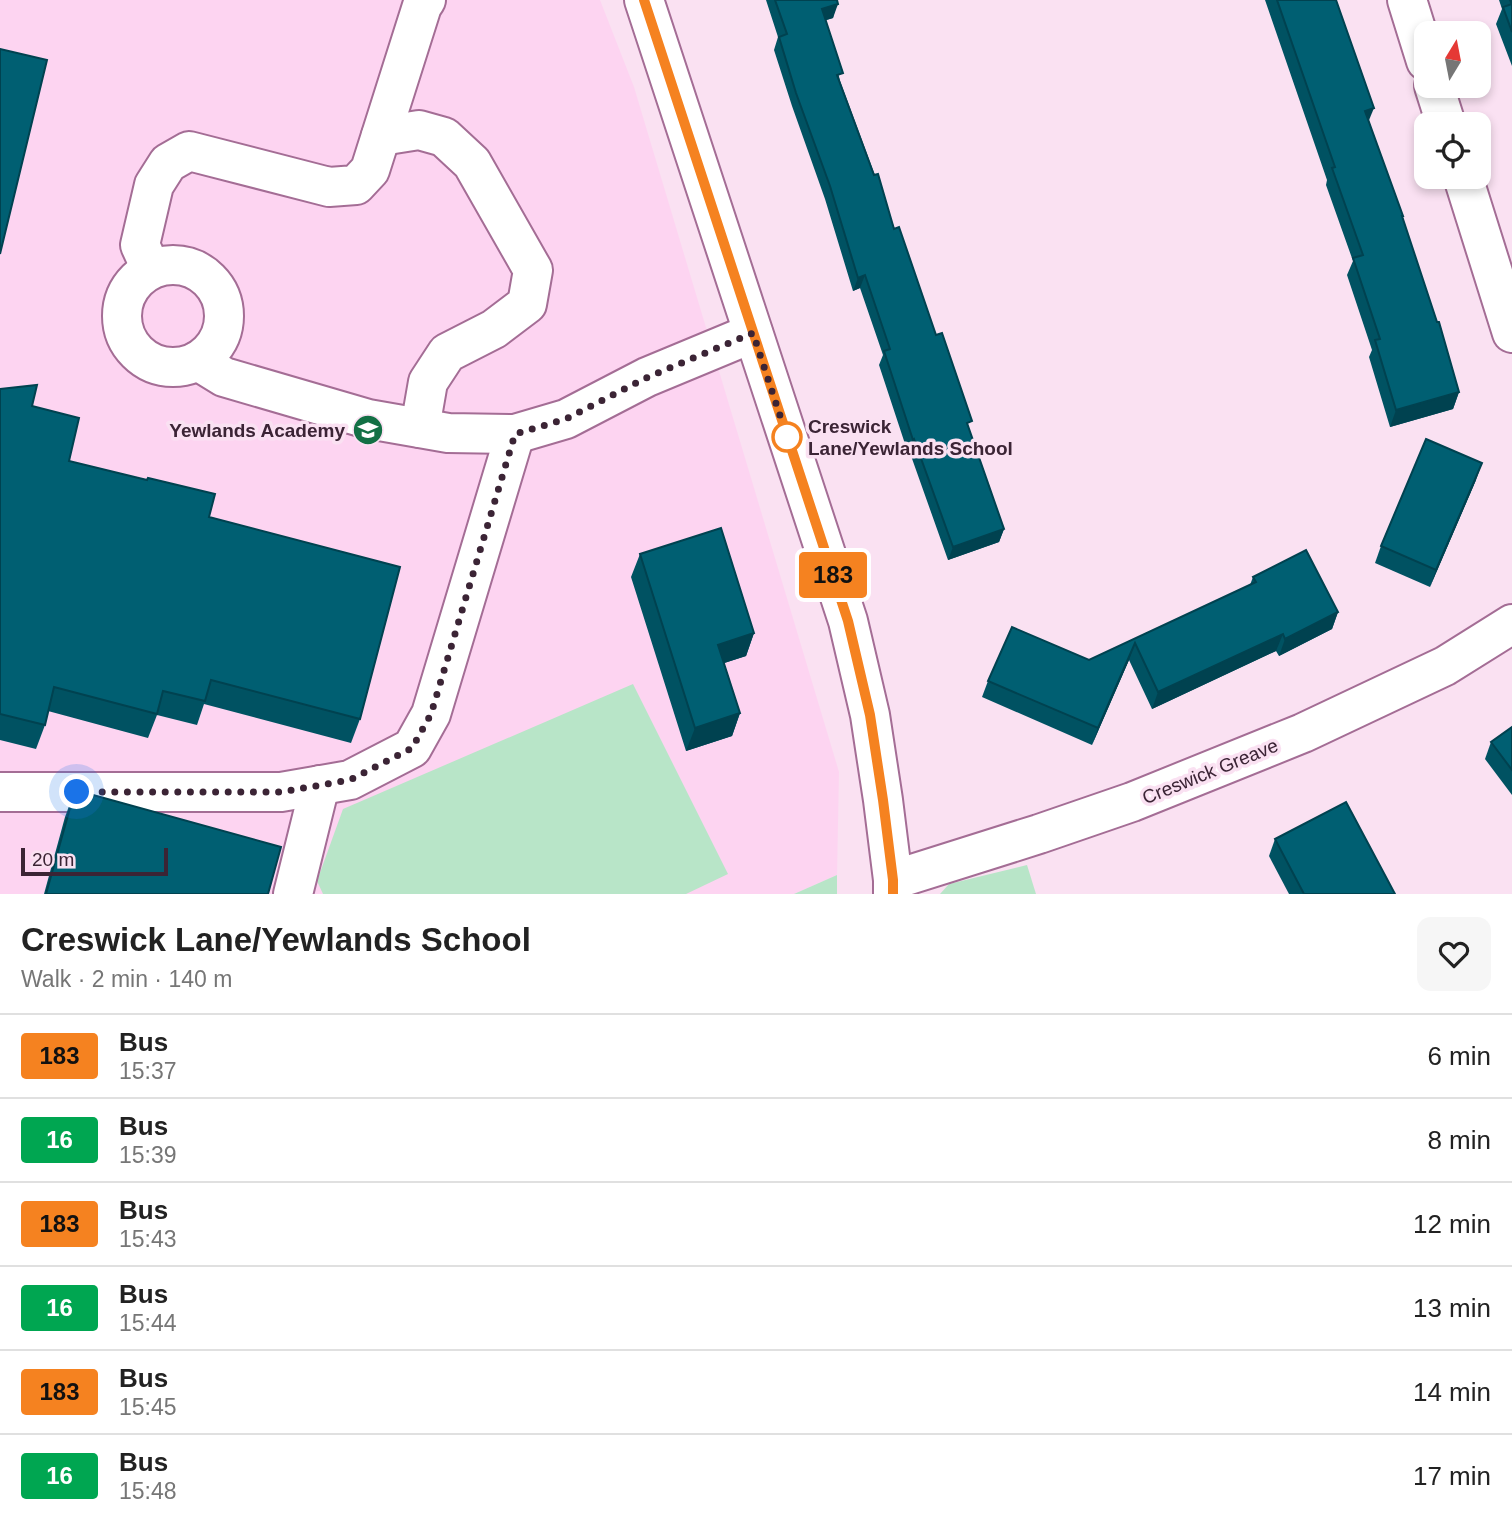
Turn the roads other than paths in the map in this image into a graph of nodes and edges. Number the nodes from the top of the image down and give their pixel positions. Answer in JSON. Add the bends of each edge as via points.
{"nodes":[{"id":1,"x":426,"y":0,"type":"edge"},
{"id":2,"x":644,"y":0,"type":"edge"},
{"id":3,"x":1407,"y":0,"type":"edge"},
{"id":4,"x":1414,"y":22,"type":"edge"},
{"id":5,"x":380,"y":136,"type":"junction"},
{"id":6,"x":1467,"y":189,"type":"edge"},
{"id":7,"x":151,"y":269,"type":"junction"},
{"id":8,"x":753,"y":333,"type":"junction"},
{"id":9,"x":1512,"y":333,"type":"edge"},
{"id":10,"x":198,"y":361,"type":"junction"},
{"id":11,"x":420,"y":428,"type":"junction"},
{"id":12,"x":515,"y":434,"type":"junction"},
{"id":13,"x":1512,"y":624,"type":"edge"},
{"id":14,"x":320,"y":785,"type":"junction"},
{"id":15,"x":0,"y":792,"type":"edge"},
{"id":16,"x":893,"y":887,"type":"edge"},
{"id":17,"x":293,"y":894,"type":"edge"}],
"edges":[{"from":1,"to":5,"type":"street"},
{"from":2,"to":8,"type":"street"},
{"from":3,"to":4,"type":"street"},
{"from":5,"to":7,"type":"street","via":[[370,170],[356,185],[330,187],[189,151],[168,163],[154,185],[140,246]]},
{"from":5,"to":11,"type":"street","via":[[419,130],[444,137],[472,163],[533,270],[527,304],[494,329],[447,353],[428,382]]},
{"from":6,"to":9,"type":"street"},
{"from":7,"to":10,"type":"street","via":[[187,266],[204,274],[219,291],[225,324],[219,342]]},
{"from":7,"to":10,"type":"street","via":[[135,280],[125,296],[125,336],[140,356],[156,365],[181,368]]},
{"from":8,"to":12,"type":"street","via":[[648,377],[566,419]]},
{"from":8,"to":16,"type":"street","via":[[848,621],[870,715]]},
{"from":10,"to":11,"type":"street","via":[[224,377],[369,419]]},
{"from":11,"to":12,"type":"street"},
{"from":12,"to":14,"type":"street","via":[[431,714],[412,748],[350,780]]},
{"from":13,"to":16,"type":"street","name":"Creswick Greave","via":[[1445,666],[1303,733],[1132,802]]},
{"from":14,"to":15,"type":"street","via":[[281,792]]},
{"from":14,"to":17,"type":"street"}]}
